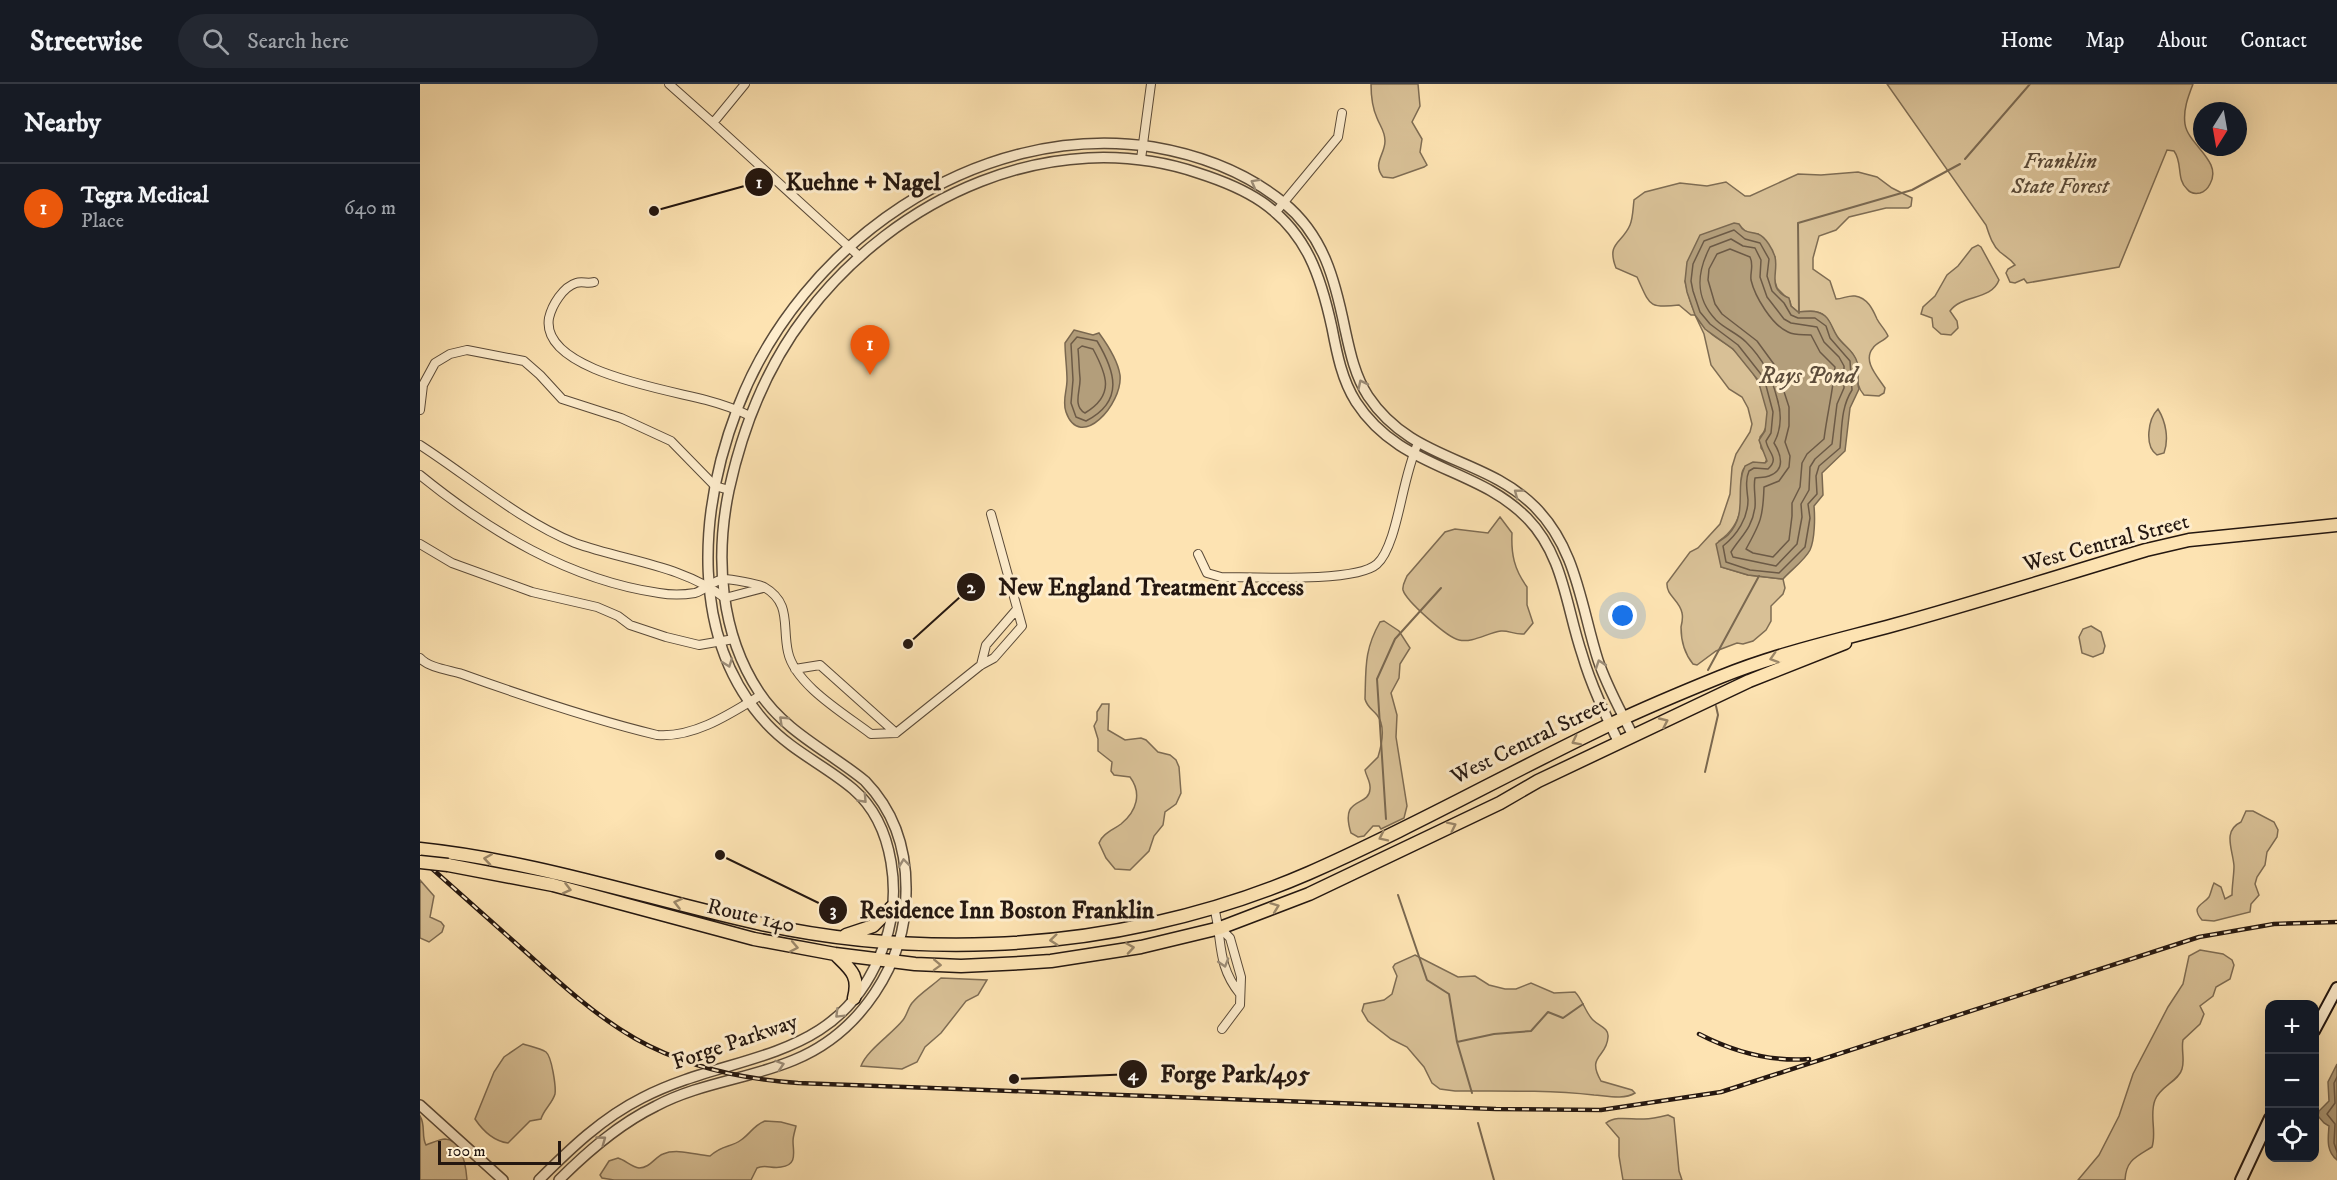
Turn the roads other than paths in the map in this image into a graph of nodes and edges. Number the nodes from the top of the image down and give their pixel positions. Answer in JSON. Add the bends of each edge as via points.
{"nodes":[{"id":1,"x":669,"y":84,"type":"edge"},
{"id":2,"x":745,"y":84,"type":"edge"},
{"id":3,"x":1151,"y":84,"type":"edge"},
{"id":4,"x":1342,"y":113,"type":"dead end"},
{"id":5,"x":713,"y":123,"type":"junction"},
{"id":6,"x":1143,"y":146,"type":"junction"},
{"id":7,"x":1141,"y":159,"type":"junction"},
{"id":8,"x":1284,"y":203,"type":"junction"},
{"id":9,"x":1275,"y":213,"type":"junction"},
{"id":10,"x":850,"y":247,"type":"junction"},
{"id":11,"x":860,"y":257,"type":"junction"},
{"id":12,"x":594,"y":282,"type":"dead end"},
{"id":13,"x":420,"y":410,"type":"edge"},
{"id":14,"x":737,"y":410,"type":"junction"},
{"id":15,"x":750,"y":416,"type":"junction"},
{"id":16,"x":1418,"y":443,"type":"junction"},
{"id":17,"x":420,"y":445,"type":"edge"},
{"id":18,"x":1413,"y":455,"type":"junction"},
{"id":19,"x":420,"y":475,"type":"edge"},
{"id":20,"x":715,"y":486,"type":"junction"},
{"id":21,"x":729,"y":490,"type":"junction"},
{"id":22,"x":991,"y":514,"type":"dead end"},
{"id":23,"x":2337,"y":525,"type":"edge"},
{"id":24,"x":420,"y":544,"type":"edge"},
{"id":25,"x":1198,"y":554,"type":"dead end"},
{"id":26,"x":723,"y":579,"type":"junction"},
{"id":27,"x":710,"y":586,"type":"junction"},
{"id":28,"x":765,"y":588,"type":"junction"},
{"id":29,"x":725,"y":598,"type":"junction"},
{"id":30,"x":1017,"y":609,"type":"junction"},
{"id":31,"x":1891,"y":626,"type":"junction"},
{"id":32,"x":734,"y":639,"type":"junction"},
{"id":33,"x":721,"y":642,"type":"junction"},
{"id":34,"x":420,"y":658,"type":"edge"},
{"id":35,"x":981,"y":665,"type":"junction"},
{"id":36,"x":795,"y":669,"type":"junction"},
{"id":37,"x":760,"y":695,"type":"junction"},
{"id":38,"x":750,"y":702,"type":"junction"},
{"id":39,"x":1624,"y":718,"type":"junction"},
{"id":40,"x":1610,"y":724,"type":"junction"},
{"id":41,"x":896,"y":733,"type":"junction"},
{"id":42,"x":1633,"y":736,"type":"junction"},
{"id":43,"x":1619,"y":743,"type":"junction"},
{"id":44,"x":420,"y":849,"type":"edge"},
{"id":45,"x":420,"y":862,"type":"edge"},
{"id":46,"x":892,"y":907,"type":"junction"},
{"id":47,"x":1214,"y":907,"type":"junction"},
{"id":48,"x":1220,"y":928,"type":"junction"},
{"id":49,"x":837,"y":938,"type":"junction"},
{"id":50,"x":885,"y":943,"type":"junction"},
{"id":51,"x":900,"y":944,"type":"junction"},
{"id":52,"x":835,"y":954,"type":"junction"},
{"id":53,"x":879,"y":959,"type":"junction"},
{"id":54,"x":893,"y":961,"type":"junction"},
{"id":55,"x":2337,"y":988,"type":"edge"},
{"id":56,"x":1240,"y":994,"type":"junction"},
{"id":57,"x":854,"y":998,"type":"junction"},
{"id":58,"x":2319,"y":1022,"type":"edge"},
{"id":59,"x":1222,"y":1029,"type":"dead end"},
{"id":60,"x":420,"y":1105,"type":"edge"},
{"id":61,"x":2265,"y":1127,"type":"edge"},
{"id":62,"x":503,"y":1180,"type":"edge"},
{"id":63,"x":539,"y":1180,"type":"edge"},
{"id":64,"x":559,"y":1180,"type":"edge"},
{"id":65,"x":2241,"y":1180,"type":"edge"}],
"edges":[{"from":1,"to":5,"type":"street"},
{"from":2,"to":5,"type":"street"},
{"from":3,"to":6,"type":"street"},
{"from":4,"to":8,"type":"street","via":[[1338,137]]},
{"from":5,"to":10,"type":"street"},
{"from":6,"to":7,"type":"street"},
{"from":8,"to":6,"type":"street","name":"Forge Parkway","one_way":true,"via":[[1262,187],[1205,159]]},
{"from":6,"to":10,"type":"street","name":"Forge Parkway","via":[[1072,144],[990,163],[954,178],[890,215]]},
{"from":7,"to":9,"type":"street","name":"Forge Parkway","via":[[1217,179]]},
{"from":7,"to":11,"type":"street","name":"Forge Parkway","via":[[1064,159],[996,175],[915,215]]},
{"from":8,"to":9,"type":"street"},
{"from":16,"to":8,"type":"street","name":"Forge Parkway","one_way":true,"via":[[1386,418],[1361,382],[1324,252],[1307,226]]},
{"from":9,"to":18,"type":"street","name":"Forge Parkway","via":[[1301,241],[1316,268],[1341,371],[1354,398],[1373,425]]},
{"from":10,"to":11,"type":"street"},
{"from":10,"to":14,"type":"street","name":"Forge Parkway","via":[[811,287],[775,335]]},
{"from":11,"to":15,"type":"street","name":"Forge Parkway","via":[[805,316],[780,353]]},
{"from":12,"to":14,"type":"street","via":[[578,281],[561,295],[549,319],[554,342],[607,375]]},
{"from":13,"to":20,"type":"street","via":[[423,386],[435,363],[450,354],[467,350],[524,361],[562,399],[621,418],[671,441]]},
{"from":14,"to":15,"type":"street"},
{"from":14,"to":20,"type":"street","name":"Forge Parkway"},
{"from":15,"to":21,"type":"street","name":"Forge Parkway"},
{"from":16,"to":18,"type":"street"},
{"from":39,"to":16,"type":"street","name":"Forge Parkway","one_way":true,"via":[[1600,668],[1572,563],[1540,511],[1491,475]]},
{"from":17,"to":27,"type":"street","via":[[529,519],[574,542]]},
{"from":18,"to":25,"type":"street","via":[[1392,537],[1383,557],[1368,569],[1346,575],[1221,577],[1207,573]]},
{"from":18,"to":40,"type":"street","name":"Forge Parkway","via":[[1503,498],[1540,534],[1561,575],[1581,654]]},
{"from":19,"to":27,"type":"street","via":[[491,528],[578,571],[659,593],[682,595]]},
{"from":20,"to":21,"type":"street"},
{"from":20,"to":27,"type":"street","name":"Forge Parkway","via":[[708,536]]},
{"from":21,"to":26,"type":"street","name":"Forge Parkway","via":[[722,540]]},
{"from":22,"to":30,"type":"street"},
{"from":23,"to":31,"type":"main road","name":"West Central Street","via":[[2146,550]]},
{"from":24,"to":33,"type":"street","via":[[462,567],[532,592],[597,607],[666,638],[688,644]]},
{"from":26,"to":27,"type":"street"},
{"from":26,"to":28,"type":"street"},
{"from":26,"to":29,"type":"street","name":"Forge Parkway"},
{"from":27,"to":29,"type":"street"},
{"from":27,"to":33,"type":"street","name":"Forge Parkway"},
{"from":28,"to":29,"type":"street"},
{"from":28,"to":36,"type":"street","via":[[783,608],[788,652]]},
{"from":29,"to":32,"type":"street","name":"Forge Parkway"},
{"from":30,"to":35,"type":"street","via":[[986,645]]},
{"from":30,"to":35,"type":"street","via":[[1022,626],[994,658]]},
{"from":31,"to":39,"type":"main road","name":"West Central Street","one_way":true,"via":[[1764,660]]},
{"from":42,"to":31,"type":"main road","name":"West Central Street","one_way":true,"via":[[1749,681]]},
{"from":32,"to":33,"type":"street"},
{"from":32,"to":37,"type":"street","name":"Forge Parkway"},
{"from":33,"to":38,"type":"street","name":"Forge Parkway","one_way":true,"via":[[731,672]]},
{"from":34,"to":38,"type":"street","via":[[426,664],[535,700],[657,735],[694,729]]},
{"from":35,"to":41,"type":"street"},
{"from":36,"to":41,"type":"street","via":[[809,686],[870,734]]},
{"from":36,"to":41,"type":"street","via":[[820,665]]},
{"from":37,"to":38,"type":"street"},
{"from":51,"to":37,"type":"street","name":"Forge Parkway","one_way":true,"via":[[906,908],[905,862],[888,811],[865,781],[781,719]]},
{"from":38,"to":46,"type":"street","name":"Forge Parkway","one_way":true,"via":[[787,743],[850,786],[870,808],[888,848]]},
{"from":39,"to":40,"type":"main road","name":"West Central Street"},
{"from":39,"to":42,"type":"street","name":"Forge Parkway"},
{"from":40,"to":43,"type":"street","name":"Forge Parkway"},
{"from":40,"to":47,"type":"main road","name":"West Central Street","one_way":true,"via":[[1308,873]]},
{"from":42,"to":43,"type":"main road","name":"West Central Street"},
{"from":48,"to":43,"type":"main road","name":"West Central Street","one_way":true,"via":[[1348,876]]},
{"from":49,"to":44,"type":"main road","name":"Route 140","one_way":true,"via":[[756,923],[510,862]]},
{"from":45,"to":52,"type":"main road","name":"Route 140","one_way":true,"bridge":true,"via":[[553,885],[754,939]]},
{"from":46,"to":49,"type":"main road","via":[[873,926]]},
{"from":46,"to":50,"type":"street","name":"Forge Parkway"},
{"from":47,"to":48,"type":"street"},
{"from":47,"to":51,"type":"main road","name":"Route 140","one_way":true,"via":[[1067,938],[991,944]]},
{"from":54,"to":48,"type":"main road","name":"Route 140","one_way":true,"via":[[961,966],[1051,961],[1141,947]]},
{"from":48,"to":56,"type":"street","one_way":true,"via":[[1218,942],[1229,980]]},
{"from":48,"to":56,"type":"street","via":[[1230,938],[1241,977]]},
{"from":49,"to":50,"type":"main road","name":"Route 140"},
{"from":50,"to":51,"type":"main road","name":"Route 140"},
{"from":50,"to":53,"type":"street","name":"Forge Parkway"},
{"from":51,"to":54,"type":"street","name":"Forge Parkway"},
{"from":52,"to":53,"type":"main road","name":"Route 140"},
{"from":52,"to":57,"type":"main road","via":[[855,977]]},
{"from":53,"to":54,"type":"main road","name":"Route 140"},
{"from":53,"to":57,"type":"street","name":"Forge Parkway"},
{"from":64,"to":54,"type":"street","name":"Forge Parkway","one_way":true,"via":[[594,1146],[657,1105],[792,1061],[819,1047],[859,1012]]},
{"from":55,"to":58,"type":"main road"},
{"from":56,"to":59,"type":"street","via":[[1240,1005]]},
{"from":57,"to":63,"type":"street","name":"Forge Parkway","one_way":true,"via":[[806,1040],[669,1085],[615,1113]]},
{"from":60,"to":62,"type":"street"},
{"from":61,"to":65,"type":"main road"}]}
